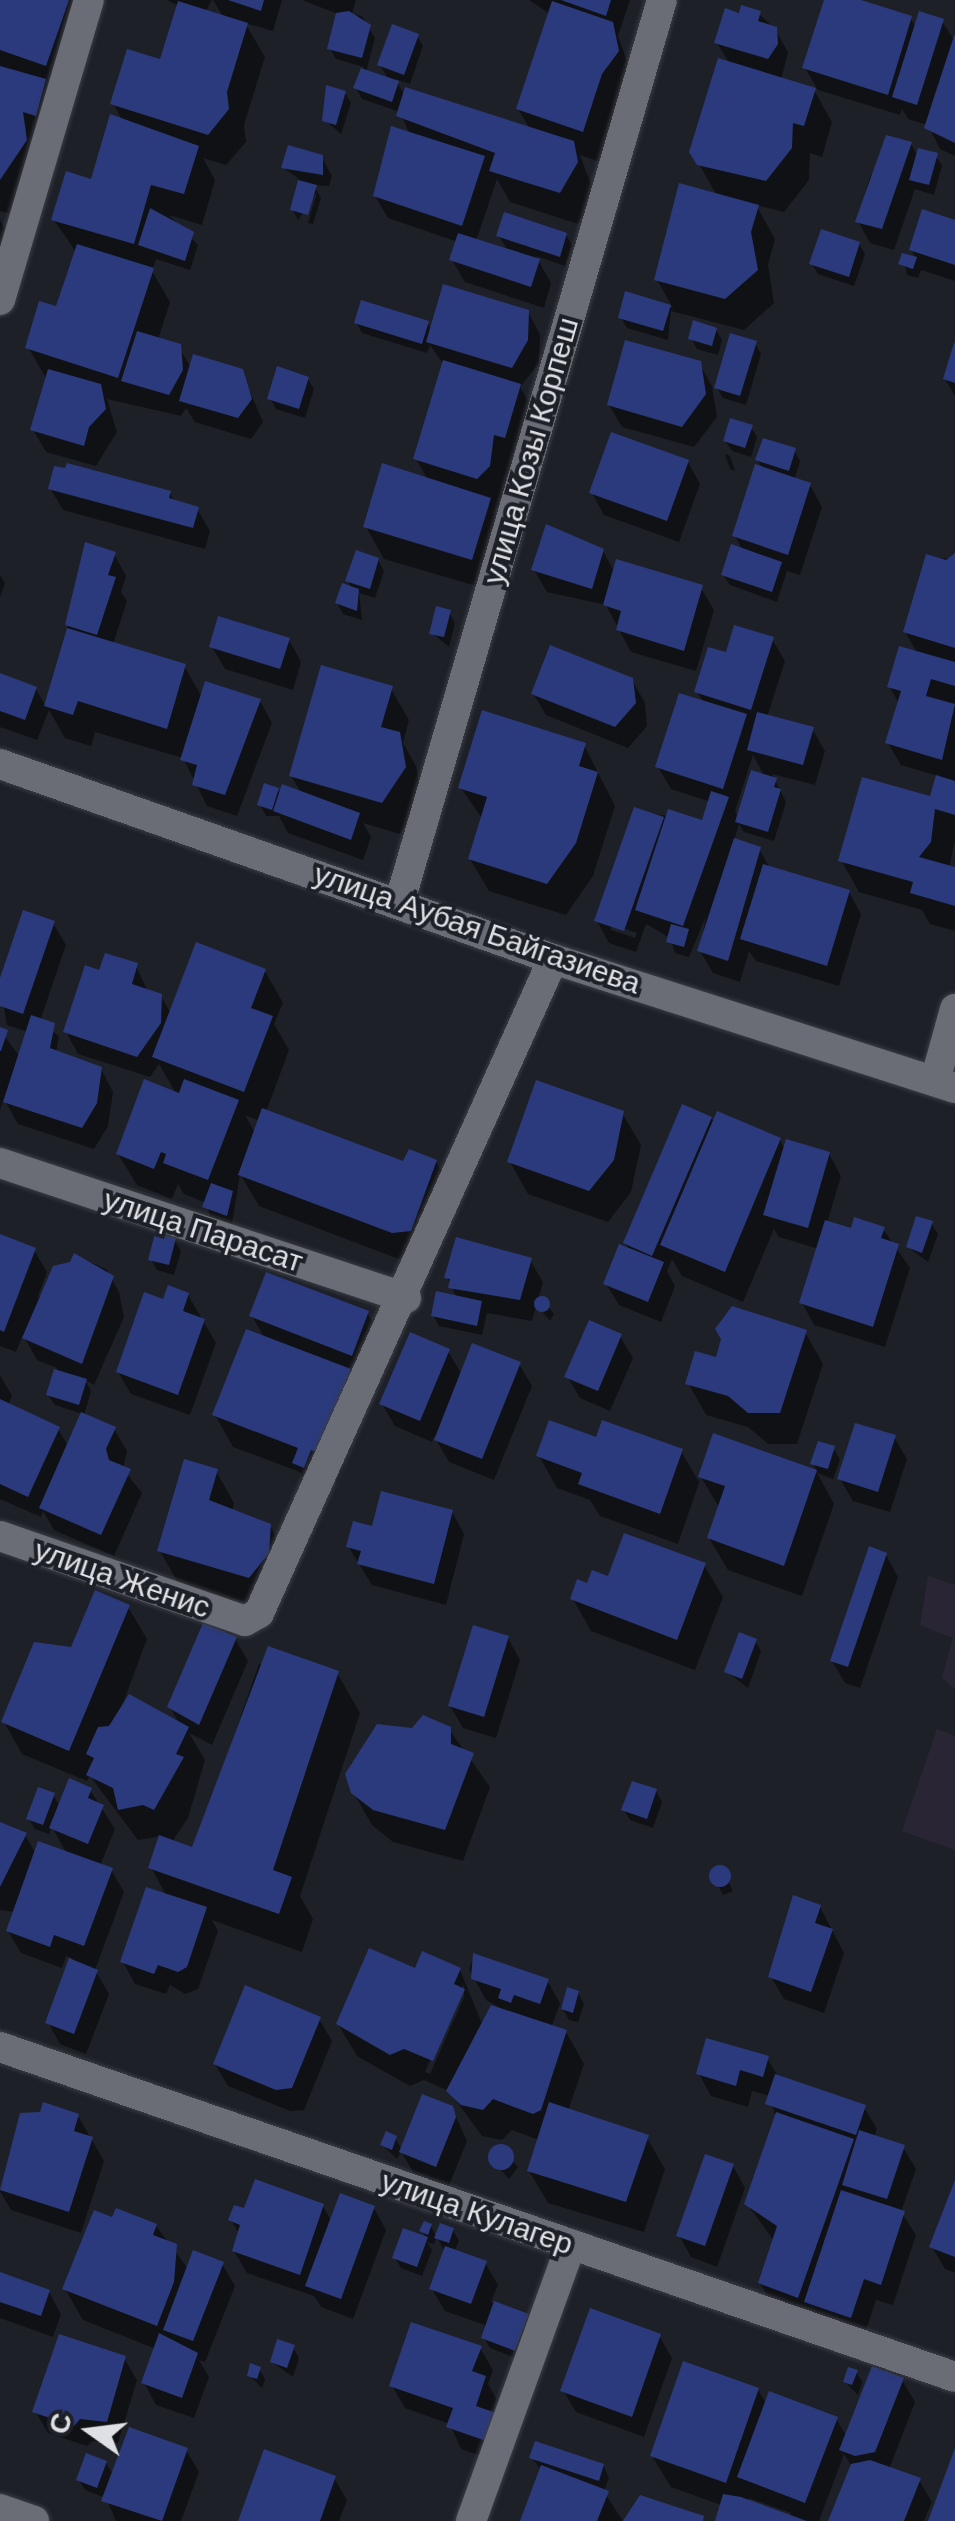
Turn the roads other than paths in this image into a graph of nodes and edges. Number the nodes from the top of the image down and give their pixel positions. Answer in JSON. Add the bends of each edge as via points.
{"nodes":[{"id":1,"x":89,"y":0,"type":"edge"},
{"id":2,"x":662,"y":0,"type":"edge"},
{"id":3,"x":0,"y":300,"type":"edge"},
{"id":4,"x":0,"y":764,"type":"edge"},
{"id":5,"x":400,"y":901,"type":"junction"},
{"id":6,"x":553,"y":959,"type":"junction"},
{"id":7,"x":955,"y":1009,"type":"edge"},
{"id":8,"x":945,"y":1084,"type":"edge"},
{"id":9,"x":0,"y":1163,"type":"edge"},
{"id":10,"x":406,"y":1298,"type":"junction"},
{"id":11,"x":0,"y":1536,"type":"edge"},
{"id":12,"x":0,"y":2048,"type":"edge"},
{"id":13,"x":571,"y":2245,"type":"junction"},
{"id":14,"x":955,"y":2377,"type":"edge"},
{"id":15,"x":0,"y":2510,"type":"edge"},
{"id":16,"x":34,"y":2521,"type":"edge"},
{"id":17,"x":471,"y":2521,"type":"edge"}],
"edges":[{"from":1,"to":3,"type":"street"},
{"from":2,"to":5,"type":"street","name":"улица Козы Корпеш"},
{"from":4,"to":5,"type":"street","name":"улица Аубая Байгазиева"},
{"from":5,"to":6,"type":"street","name":"улица Аубая Байгазиева"},
{"from":6,"to":8,"type":"street","name":"улица Аубая Байгазиева"},
{"from":6,"to":10,"type":"street"},
{"from":7,"to":8,"type":"street"},
{"from":9,"to":10,"type":"street","name":"улица Парасат"},
{"from":10,"to":11,"type":"street","name":"улица Женис","via":[[271,1596],[245,1621]]},
{"from":12,"to":13,"type":"street","name":"улица Кулагер"},
{"from":13,"to":14,"type":"street","name":"улица Кулагер"},
{"from":13,"to":17,"type":"street"},
{"from":15,"to":16,"type":"street"}]}
